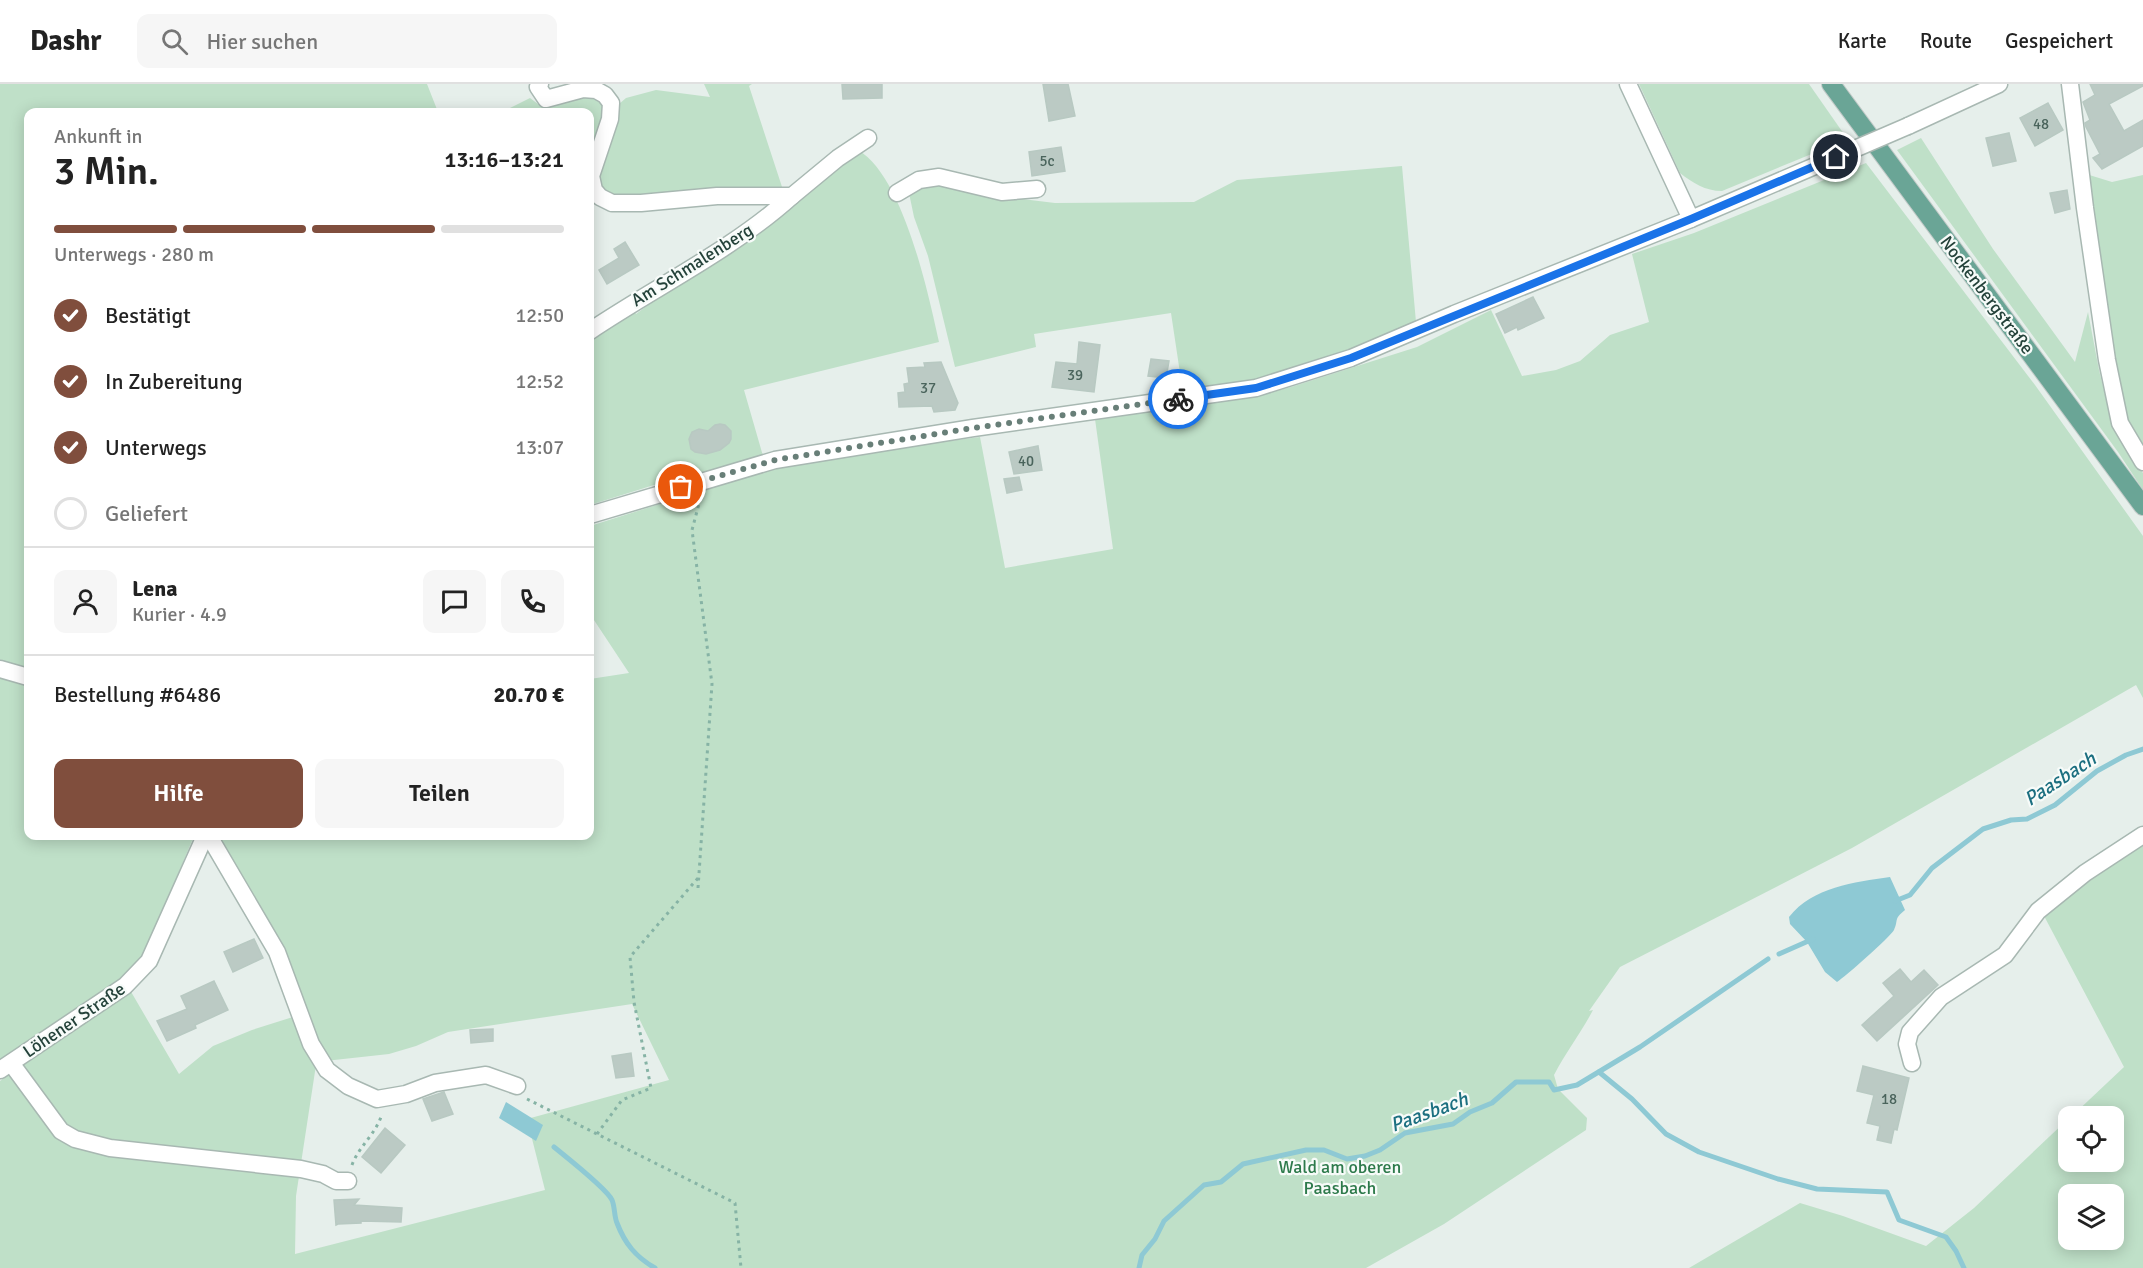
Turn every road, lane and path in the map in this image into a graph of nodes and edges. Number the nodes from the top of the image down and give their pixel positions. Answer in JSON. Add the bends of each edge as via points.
{"nodes":[{"id":1,"x":540,"y":84,"type":"edge"},
{"id":2,"x":1628,"y":84,"type":"edge"},
{"id":3,"x":1831,"y":84,"type":"edge"},
{"id":4,"x":1999,"y":84,"type":"edge"},
{"id":5,"x":2070,"y":84,"type":"edge"},
{"id":6,"x":868,"y":138,"type":"dead end"},
{"id":7,"x":594,"y":167,"type":"edge"},
{"id":8,"x":1037,"y":189,"type":"dead end"},
{"id":9,"x":594,"y":190,"type":"edge"},
{"id":10,"x":897,"y":193,"type":"dead end"},
{"id":11,"x":792,"y":196,"type":"junction"},
{"id":12,"x":1691,"y":219,"type":"junction"},
{"id":13,"x":594,"y":328,"type":"edge"},
{"id":14,"x":2143,"y":462,"type":"edge"},
{"id":15,"x":704,"y":480,"type":"junction"},
{"id":16,"x":2143,"y":506,"type":"edge"},
{"id":17,"x":594,"y":513,"type":"edge"},
{"id":18,"x":0,"y":669,"type":"edge"},
{"id":19,"x":24,"y":676,"type":"edge"},
{"id":20,"x":2143,"y":835,"type":"edge"},
{"id":21,"x":205,"y":840,"type":"edge"},
{"id":22,"x":209,"y":840,"type":"edge"},
{"id":23,"x":699,"y":877,"type":"junction"},
{"id":24,"x":698,"y":888,"type":"dead end"},
{"id":25,"x":1912,"y":1063,"type":"dead end"},
{"id":26,"x":5,"y":1067,"type":"edge"},
{"id":27,"x":519,"y":1092,"type":"joint"},
{"id":28,"x":377,"y":1099,"type":"junction"},
{"id":29,"x":597,"y":1134,"type":"junction"},
{"id":30,"x":348,"y":1181,"type":"joint"},
{"id":31,"x":741,"y":1268,"type":"edge"}],
"edges":[{"from":1,"to":7,"type":"street","via":[[546,99],[583,89],[596,90],[611,103],[610,119]]},
{"from":2,"to":12,"type":"street"},
{"from":3,"to":16,"type":"main road","name":"Nockenbergstraße"},
{"from":4,"to":12,"type":"street","bridge":true},
{"from":5,"to":14,"type":"street","via":[[2107,360],[2120,423]]},
{"from":6,"to":11,"type":"street","name":"Am Schmalenberg"},
{"from":8,"to":10,"type":"street","via":[[1002,192],[939,177],[919,180]]},
{"from":9,"to":11,"type":"street","via":[[612,203]]},
{"from":11,"to":13,"type":"street","name":"Am Schmalenberg","via":[[735,241]]},
{"from":12,"to":15,"type":"street","via":[[1351,358],[1256,388],[775,460]]},
{"from":15,"to":17,"type":"street"},
{"from":15,"to":23,"type":"path","via":[[692,531],[712,684]]},
{"from":18,"to":19,"type":"street"},
{"from":20,"to":25,"type":"street","via":[[2085,873],[2038,911],[2004,955],[1941,997],[1910,1032],[1907,1044]]},
{"from":21,"to":26,"type":"street","name":"Löhener Straße","via":[[149,962],[126,986]]},
{"from":22,"to":28,"type":"street","via":[[277,952],[312,1044],[327,1070],[348,1086]]},
{"from":23,"to":24,"type":"path"},
{"from":23,"to":29,"type":"path","via":[[630,957],[634,1002],[651,1088],[622,1100]]},
{"from":26,"to":30,"type":"street","via":[[61,1131],[75,1139],[110,1148],[301,1169]]},
{"from":27,"to":28,"type":"street","via":[[486,1075],[435,1083]]},
{"from":27,"to":29,"type":"path"},
{"from":28,"to":30,"type":"path","via":[[382,1114],[379,1123],[356,1155]]},
{"from":29,"to":31,"type":"path","via":[[735,1203]]}]}
